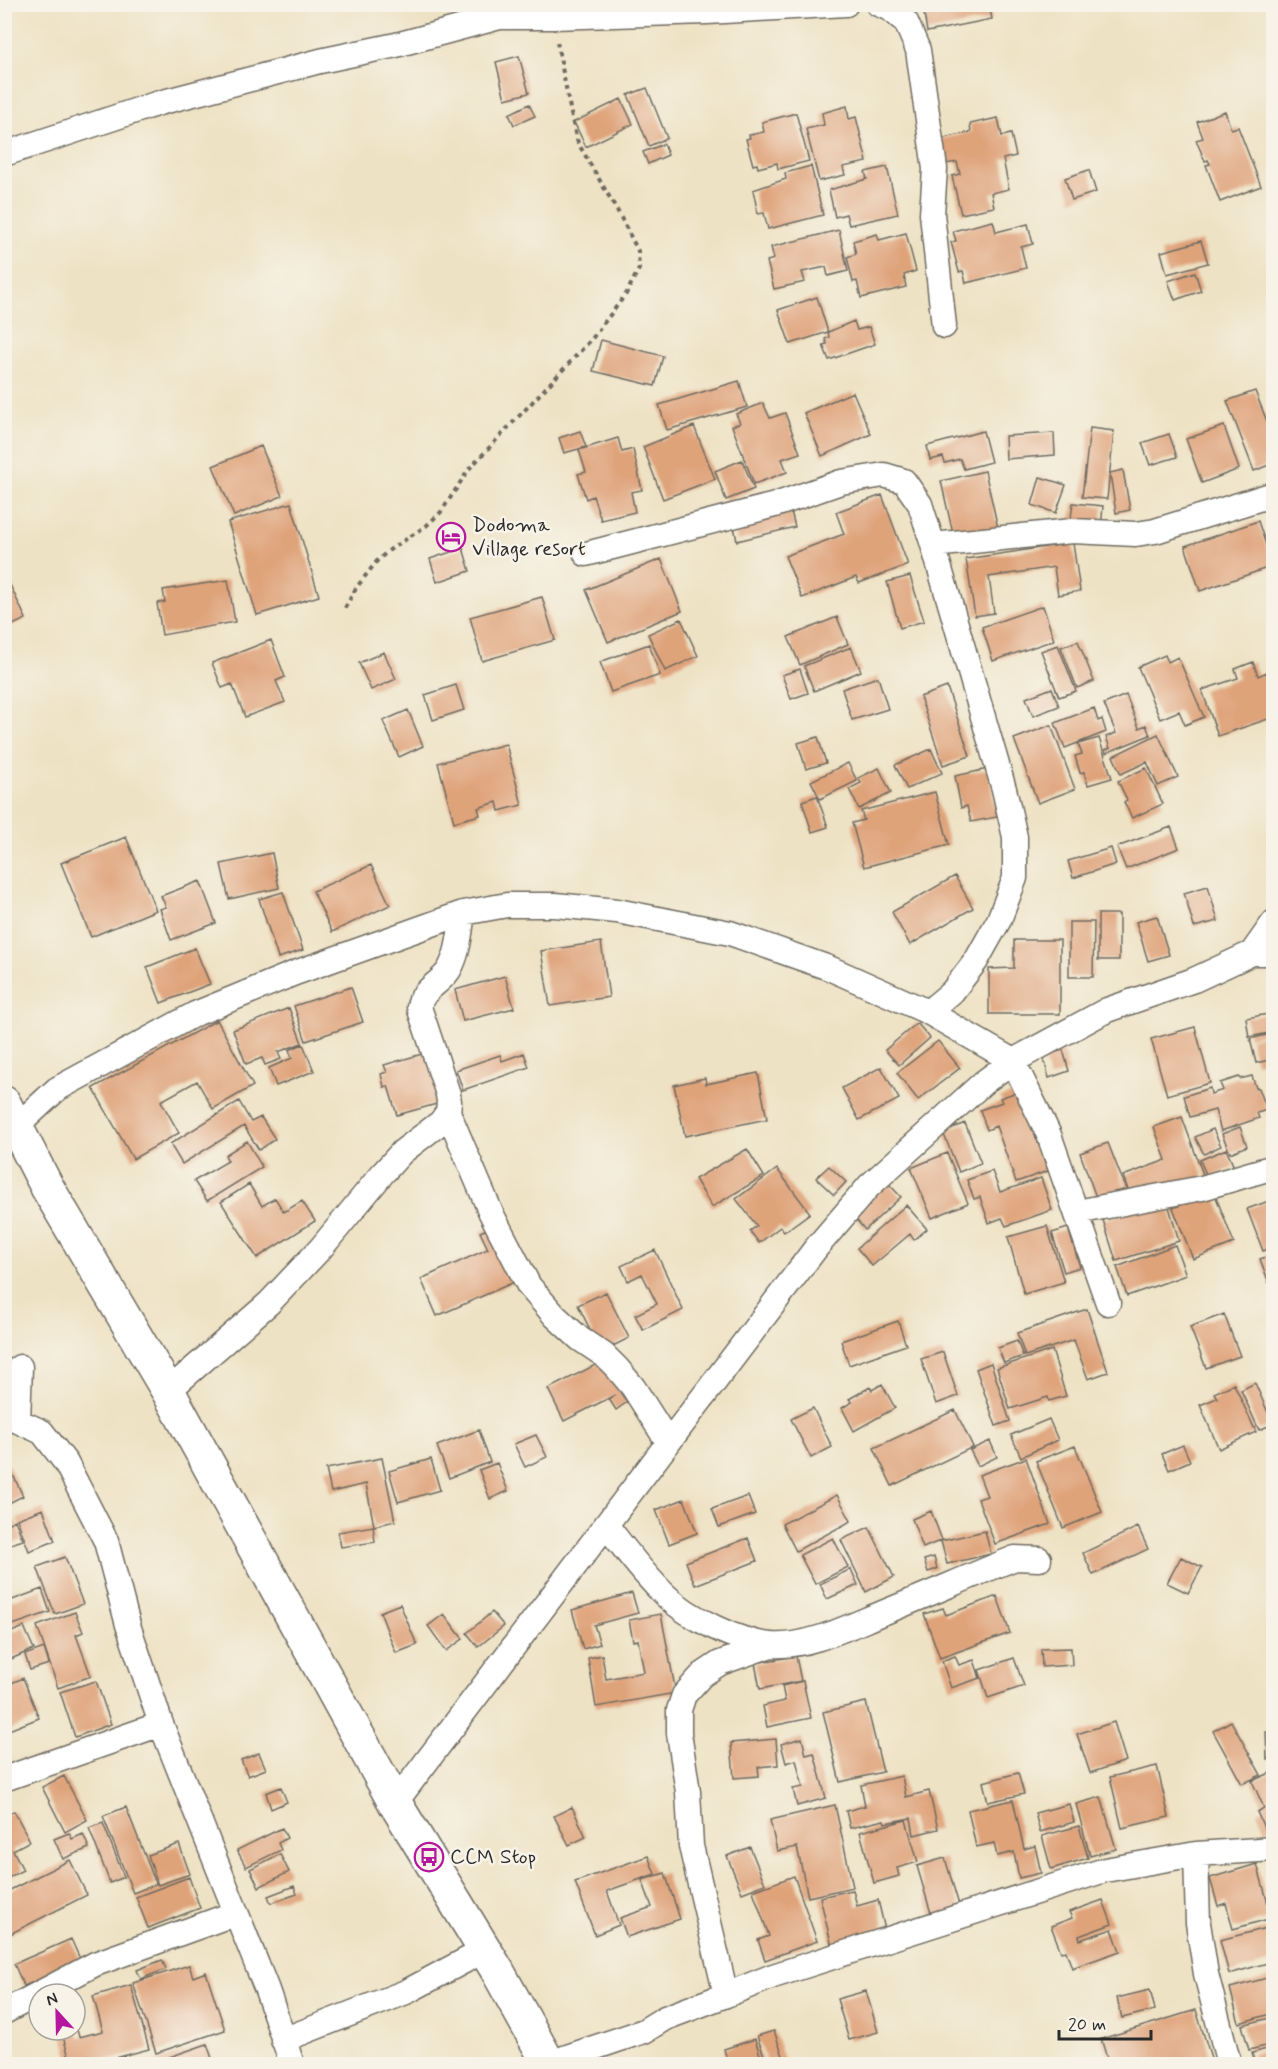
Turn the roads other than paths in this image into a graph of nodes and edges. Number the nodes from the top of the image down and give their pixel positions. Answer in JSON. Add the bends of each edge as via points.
{"nodes":[{"id":1,"x":846,"y":4,"type":"edge"},
{"id":2,"x":878,"y":4,"type":"edge"},
{"id":3,"x":503,"y":11,"type":"edge"},
{"id":4,"x":4,"y":154,"type":"edge"},
{"id":5,"x":944,"y":326,"type":"dead end"},
{"id":6,"x":1274,"y":494,"type":"edge"},
{"id":7,"x":933,"y":545,"type":"junction"},
{"id":8,"x":586,"y":554,"type":"dead end"},
{"id":9,"x":463,"y":913,"type":"junction"},
{"id":10,"x":1274,"y":922,"type":"edge"},
{"id":11,"x":1263,"y":953,"type":"edge"},
{"id":12,"x":928,"y":1012,"type":"junction"},
{"id":13,"x":1013,"y":1061,"type":"junction"},
{"id":14,"x":448,"y":1113,"type":"junction"},
{"id":15,"x":11,"y":1114,"type":"edge"},
{"id":16,"x":1274,"y":1167,"type":"edge"},
{"id":17,"x":1077,"y":1212,"type":"junction"},
{"id":18,"x":1108,"y":1303,"type":"dead end"},
{"id":19,"x":20,"y":1368,"type":"dead end"},
{"id":20,"x":168,"y":1391,"type":"junction"},
{"id":21,"x":11,"y":1419,"type":"edge"},
{"id":22,"x":668,"y":1442,"type":"junction"},
{"id":23,"x":606,"y":1525,"type":"junction"},
{"id":24,"x":1039,"y":1559,"type":"dead end"},
{"id":25,"x":771,"y":1645,"type":"junction"},
{"id":26,"x":161,"y":1724,"type":"junction"},
{"id":27,"x":4,"y":1779,"type":"edge"},
{"id":28,"x":395,"y":1803,"type":"junction"},
{"id":29,"x":1274,"y":1849,"type":"edge"},
{"id":30,"x":1196,"y":1854,"type":"junction"},
{"id":31,"x":236,"y":1913,"type":"junction"},
{"id":32,"x":485,"y":1950,"type":"junction"},
{"id":33,"x":726,"y":1995,"type":"junction"},
{"id":34,"x":4,"y":2012,"type":"edge"},
{"id":35,"x":283,"y":2040,"type":"junction"},
{"id":36,"x":292,"y":2064,"type":"edge"},
{"id":37,"x":549,"y":2064,"type":"edge"},
{"id":38,"x":1229,"y":2064,"type":"edge"}],
"edges":[{"from":1,"to":3,"type":"street","via":[[553,17]]},
{"from":2,"to":5,"type":"street","via":[[906,22],[918,50],[935,169],[933,214]]},
{"from":3,"to":4,"type":"street","via":[[396,45],[159,103]]},
{"from":6,"to":7,"type":"street","via":[[1136,534],[1072,531]]},
{"from":7,"to":8,"type":"street","via":[[920,504],[904,481],[884,475],[841,482],[775,505]]},
{"from":7,"to":12,"type":"street","via":[[1004,789],[1015,837],[1015,878],[999,920],[976,961],[952,992]]},
{"from":9,"to":12,"type":"street","via":[[507,905],[555,905],[617,911],[730,933],[829,968]]},
{"from":9,"to":14,"type":"street","via":[[457,951],[449,970],[423,995],[419,1006],[448,1094]]},
{"from":9,"to":15,"type":"street","via":[[195,1014]]},
{"from":10,"to":11,"type":"street"},
{"from":11,"to":13,"type":"street","via":[[1107,1010]]},
{"from":12,"to":13,"type":"street"},
{"from":13,"to":17,"type":"street","via":[[1049,1135]]},
{"from":13,"to":22,"type":"street","via":[[984,1082],[869,1186],[816,1248]]},
{"from":14,"to":20,"type":"street","via":[[402,1152],[269,1303]]},
{"from":14,"to":22,"type":"street","via":[[490,1213],[529,1286],[580,1340],[617,1368]]},
{"from":15,"to":20,"type":"highway","via":[[59,1206]]},
{"from":16,"to":17,"type":"street","via":[[1202,1188]]},
{"from":17,"to":18,"type":"street"},
{"from":19,"to":21,"type":"street"},
{"from":20,"to":28,"type":"highway"},
{"from":21,"to":26,"type":"street","via":[[42,1432],[66,1463],[106,1541],[128,1625]]},
{"from":22,"to":23,"type":"street"},
{"from":23,"to":25,"type":"street","via":[[666,1596],[708,1625]]},
{"from":23,"to":28,"type":"street"},
{"from":24,"to":25,"type":"street","via":[[1015,1558],[830,1634]]},
{"from":25,"to":33,"type":"street","via":[[720,1662],[684,1695],[679,1710],[691,1846]]},
{"from":26,"to":27,"type":"street"},
{"from":26,"to":31,"type":"street"},
{"from":28,"to":32,"type":"highway"},
{"from":29,"to":30,"type":"street"},
{"from":30,"to":33,"type":"street","via":[[1105,1870],[773,1976]]},
{"from":30,"to":38,"type":"street","via":[[1198,1923],[1206,1974]]},
{"from":31,"to":34,"type":"street","via":[[95,1964]]},
{"from":31,"to":35,"type":"street"},
{"from":32,"to":35,"type":"street","via":[[406,1992]]},
{"from":32,"to":37,"type":"highway"},
{"from":33,"to":37,"type":"street","via":[[665,2018],[644,2031]]},
{"from":35,"to":36,"type":"street"}]}
